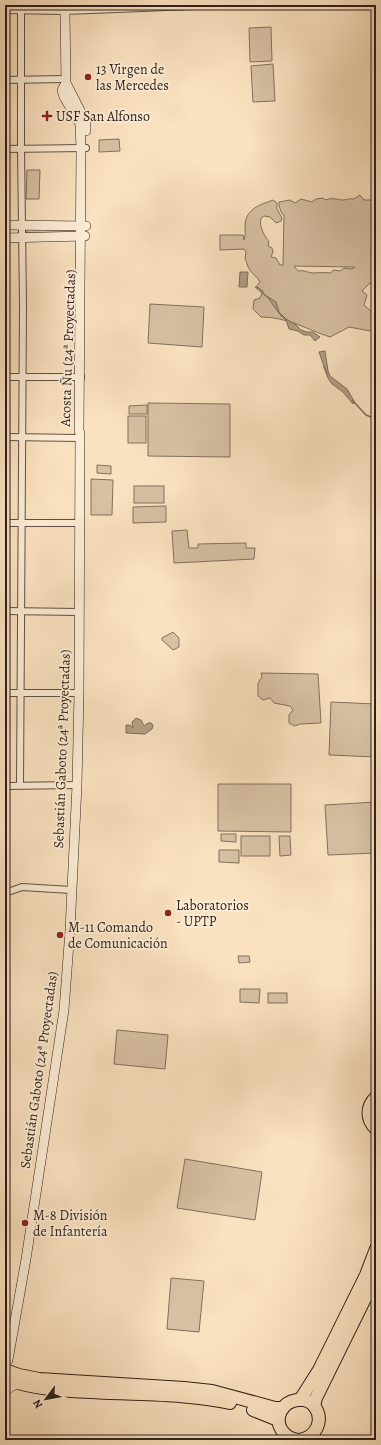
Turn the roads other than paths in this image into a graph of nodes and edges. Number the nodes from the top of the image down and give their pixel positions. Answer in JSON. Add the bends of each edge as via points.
{"nodes":[{"id":1,"x":218,"y":5,"type":"edge"},
{"id":2,"x":83,"y":7,"type":"edge"},
{"id":3,"x":21,"y":8,"type":"edge"},
{"id":4,"x":5,"y":10,"type":"edge"},
{"id":5,"x":65,"y":11,"type":"junction"},
{"id":6,"x":5,"y":80,"type":"edge"},
{"id":7,"x":21,"y":80,"type":"junction"},
{"id":8,"x":66,"y":81,"type":"junction"},
{"id":9,"x":83,"y":148,"type":"junction"},
{"id":10,"x":5,"y":149,"type":"edge"},
{"id":11,"x":21,"y":149,"type":"junction"},
{"id":12,"x":5,"y":225,"type":"edge"},
{"id":13,"x":21,"y":225,"type":"junction"},
{"id":14,"x":83,"y":225,"type":"junction"},
{"id":15,"x":83,"y":236,"type":"junction"},
{"id":16,"x":5,"y":238,"type":"edge"},
{"id":17,"x":22,"y":238,"type":"junction"},
{"id":18,"x":5,"y":377,"type":"edge"},
{"id":19,"x":22,"y":377,"type":"junction"},
{"id":20,"x":81,"y":377,"type":"junction"},
{"id":21,"x":80,"y":436,"type":"junction"},
{"id":22,"x":5,"y":437,"type":"edge"},
{"id":23,"x":22,"y":438,"type":"junction"},
{"id":24,"x":5,"y":523,"type":"edge"},
{"id":25,"x":22,"y":523,"type":"junction"},
{"id":26,"x":79,"y":523,"type":"junction"},
{"id":27,"x":5,"y":611,"type":"edge"},
{"id":28,"x":21,"y":611,"type":"junction"},
{"id":29,"x":79,"y":612,"type":"junction"},
{"id":30,"x":5,"y":693,"type":"edge"},
{"id":31,"x":21,"y":693,"type":"junction"},
{"id":32,"x":79,"y":693,"type":"junction"},
{"id":33,"x":76,"y":785,"type":"junction"},
{"id":34,"x":5,"y":786,"type":"edge"},
{"id":35,"x":20,"y":786,"type":"junction"},
{"id":36,"x":72,"y":890,"type":"junction"},
{"id":37,"x":5,"y":893,"type":"edge"},
{"id":38,"x":376,"y":1097,"type":"edge"},
{"id":39,"x":376,"y":1129,"type":"edge"},
{"id":40,"x":376,"y":1249,"type":"edge"},
{"id":41,"x":376,"y":1276,"type":"edge"},
{"id":42,"x":6,"y":1363,"type":"edge"},
{"id":43,"x":5,"y":1379,"type":"edge"},
{"id":44,"x":20,"y":1384,"type":"junction"},
{"id":45,"x":5,"y":1391,"type":"edge"},
{"id":46,"x":300,"y":1400,"type":"junction"},
{"id":47,"x":314,"y":1406,"type":"junction"},
{"id":48,"x":283,"y":1408,"type":"junction"},
{"id":49,"x":278,"y":1420,"type":"junction"},
{"id":50,"x":299,"y":1440,"type":"edge"}],
"edges":[{"from":1,"to":2,"type":"street"},
{"from":2,"to":5,"type":"street"},
{"from":3,"to":4,"type":"street"},
{"from":3,"to":5,"type":"street"},
{"from":3,"to":7,"type":"street"},
{"from":5,"to":8,"type":"street","name":"Acosta Ñu (24ª Proyectadas)"},
{"from":6,"to":7,"type":"street"},
{"from":7,"to":8,"type":"street"},
{"from":7,"to":11,"type":"street"},
{"from":8,"to":9,"type":"street","name":"Acosta Ñu (24ª Proyectadas)","via":[[62,90],[80,124]]},
{"from":9,"to":11,"type":"street"},
{"from":9,"to":14,"type":"street","name":"Acosta Ñu (24ª Proyectadas)"},
{"from":10,"to":11,"type":"street"},
{"from":11,"to":13,"type":"street"},
{"from":12,"to":13,"type":"street"},
{"from":13,"to":14,"type":"street"},
{"from":13,"to":17,"type":"street"},
{"from":14,"to":15,"type":"street","name":"Acosta Ñu (24ª Proyectadas)"},
{"from":15,"to":17,"type":"street"},
{"from":15,"to":20,"type":"street","name":"Acosta Ñu (24ª Proyectadas)"},
{"from":16,"to":17,"type":"street"},
{"from":17,"to":19,"type":"street"},
{"from":18,"to":19,"type":"street"},
{"from":19,"to":20,"type":"street"},
{"from":19,"to":23,"type":"street"},
{"from":20,"to":21,"type":"street","name":"Acosta Ñu (24ª Proyectadas)","via":[[78,430]]},
{"from":21,"to":23,"type":"street"},
{"from":21,"to":26,"type":"street"},
{"from":22,"to":23,"type":"street"},
{"from":23,"to":25,"type":"street"},
{"from":24,"to":25,"type":"street"},
{"from":25,"to":26,"type":"street"},
{"from":25,"to":28,"type":"street"},
{"from":26,"to":29,"type":"street","name":"Sebastián Gaboto (24ª Proyectadas)"},
{"from":27,"to":28,"type":"street"},
{"from":28,"to":29,"type":"street"},
{"from":28,"to":31,"type":"street"},
{"from":29,"to":32,"type":"street","name":"Sebastián Gaboto (24ª Proyectadas)"},
{"from":30,"to":31,"type":"street"},
{"from":31,"to":32,"type":"street"},
{"from":31,"to":35,"type":"street"},
{"from":32,"to":33,"type":"street","name":"Sebastián Gaboto (24ª Proyectadas)"},
{"from":33,"to":35,"type":"street"},
{"from":33,"to":36,"type":"street","name":"Sebastián Gaboto (24ª Proyectadas)"},
{"from":34,"to":35,"type":"street"},
{"from":36,"to":37,"type":"street","via":[[22,887]]},
{"from":36,"to":42,"type":"street","name":"Sebastián Gaboto (24ª Proyectadas)","via":[[64,1010],[26,1259]]},
{"from":38,"to":39,"type":"highway","via":[[368,1113],[369,1120]]},
{"from":40,"to":46,"type":"highway","via":[[326,1356]]},
{"from":41,"to":47,"type":"highway"},
{"from":42,"to":48,"type":"highway","via":[[19,1375],[39,1379],[212,1391]]},
{"from":43,"to":44,"type":"highway"},
{"from":44,"to":45,"type":"street"},
{"from":44,"to":49,"type":"highway","via":[[54,1390],[192,1397],[228,1403]]},
{"from":46,"to":47,"type":"highway"},
{"from":46,"to":48,"type":"highway","via":[[287,1403]]},
{"from":47,"to":50,"type":"highway","via":[[319,1418],[316,1431],[311,1436]]},
{"from":48,"to":49,"type":"highway"},
{"from":49,"to":50,"type":"highway","via":[[287,1437]]}]}
